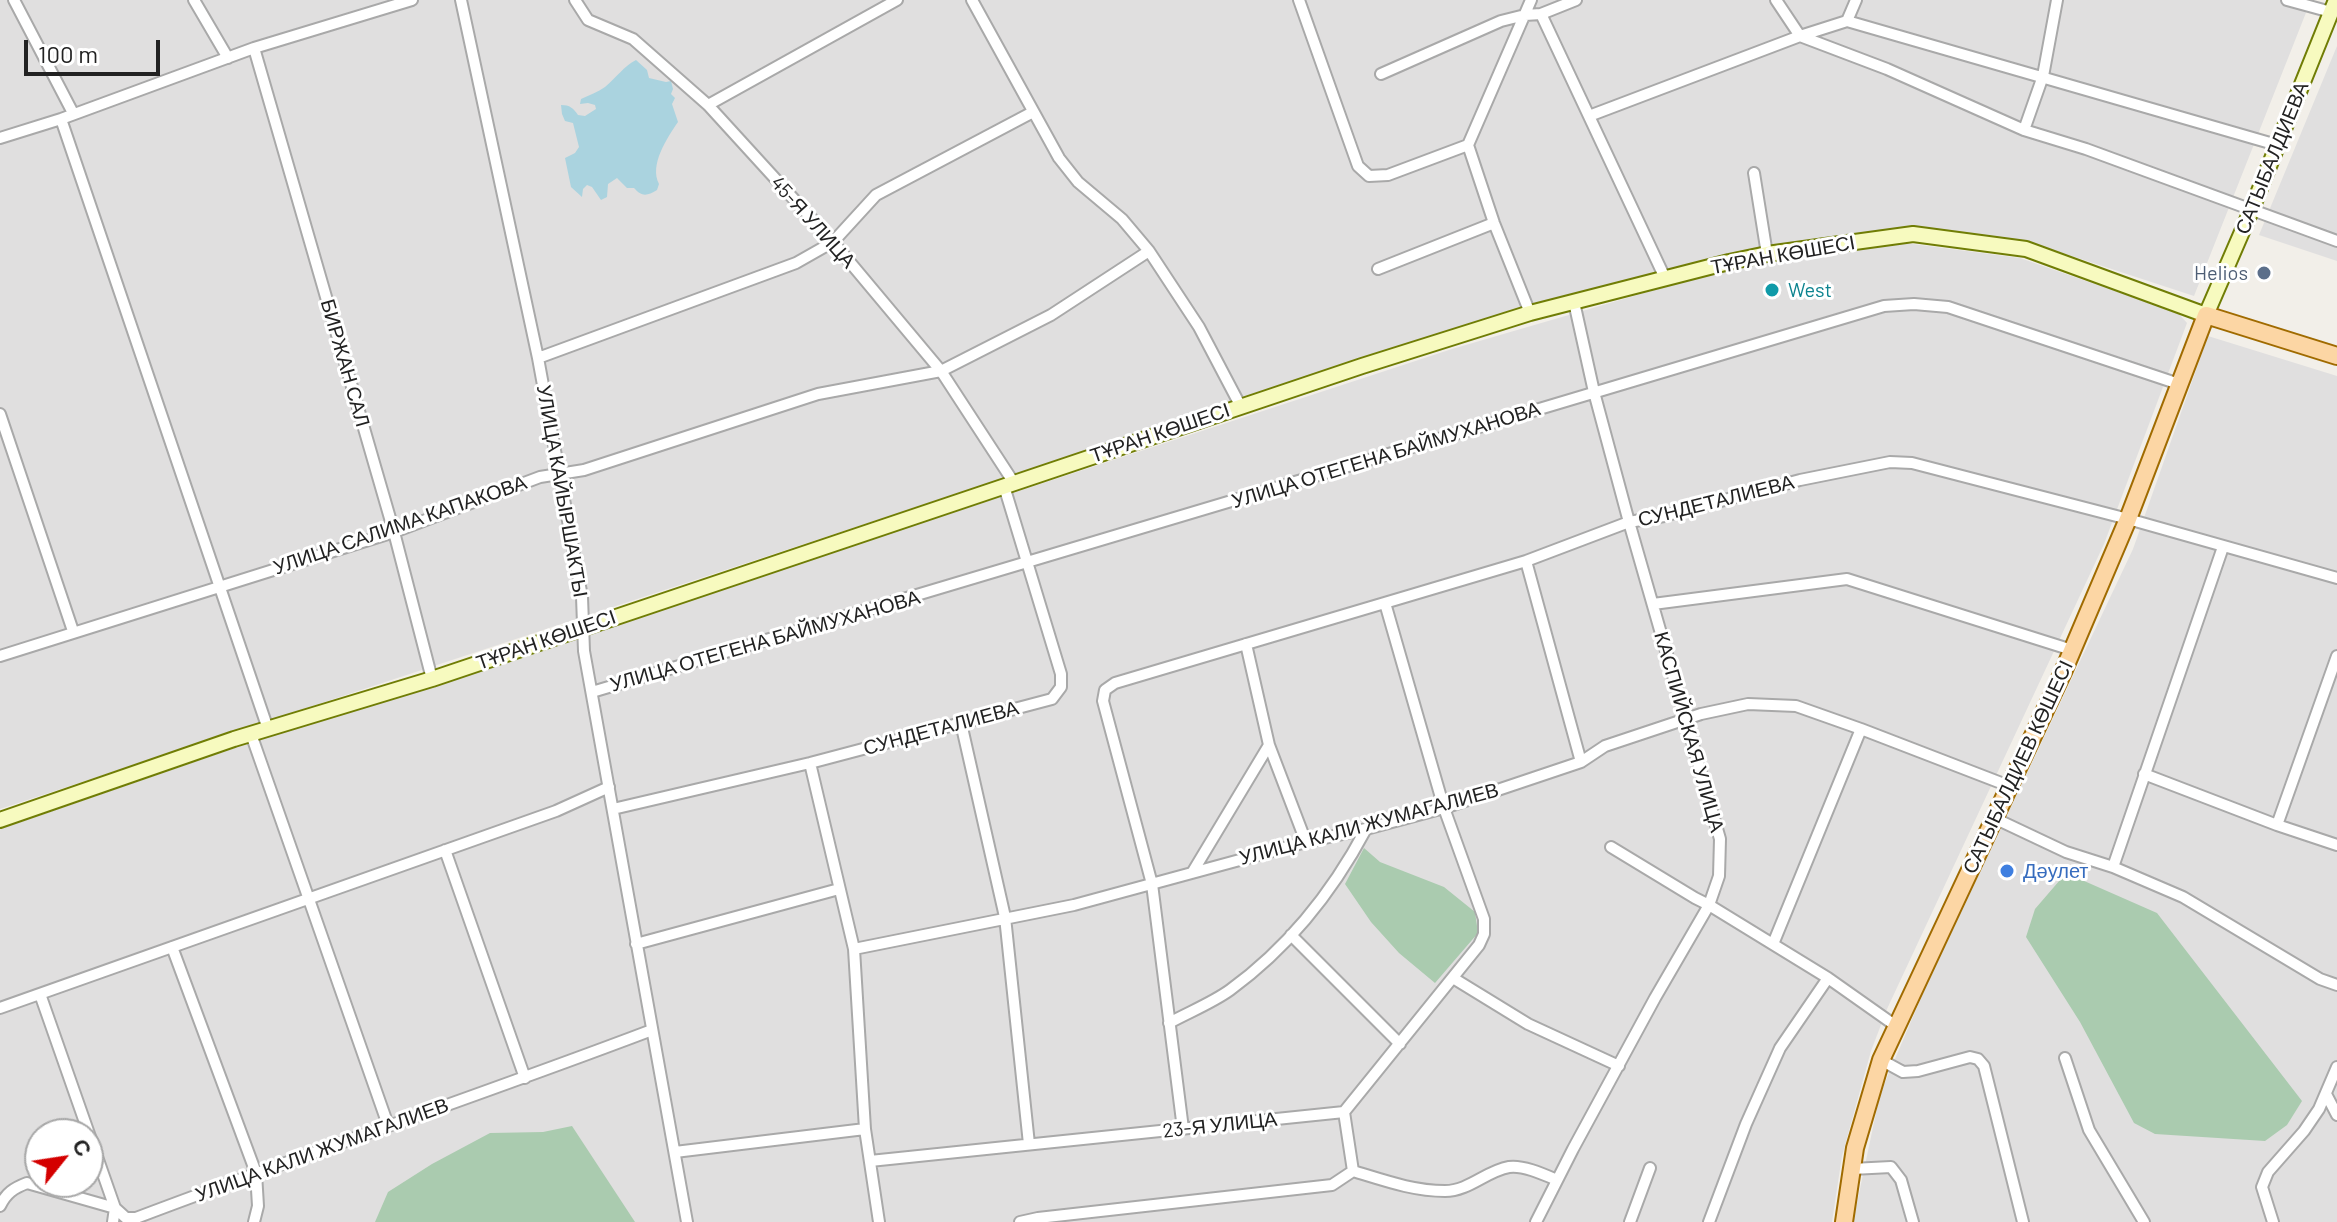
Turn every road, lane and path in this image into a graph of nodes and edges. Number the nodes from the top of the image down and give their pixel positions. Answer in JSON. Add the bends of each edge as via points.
{"nodes":[{"id":1,"x":14,"y":0,"type":"edge"},
{"id":2,"x":194,"y":0,"type":"edge"},
{"id":3,"x":412,"y":0,"type":"edge"},
{"id":4,"x":461,"y":0,"type":"edge"},
{"id":5,"x":575,"y":0,"type":"edge"},
{"id":6,"x":897,"y":0,"type":"edge"},
{"id":7,"x":972,"y":0,"type":"edge"},
{"id":8,"x":1299,"y":0,"type":"edge"},
{"id":9,"x":1531,"y":0,"type":"edge"},
{"id":10,"x":1576,"y":0,"type":"edge"},
{"id":11,"x":1776,"y":0,"type":"edge"},
{"id":12,"x":1856,"y":0,"type":"edge"},
{"id":13,"x":2057,"y":0,"type":"edge"},
{"id":14,"x":2287,"y":0,"type":"edge"},
{"id":15,"x":2334,"y":6,"type":"edge"},
{"id":16,"x":1541,"y":14,"type":"junction"},
{"id":17,"x":1525,"y":15,"type":"junction"},
{"id":18,"x":1847,"y":21,"type":"junction"},
{"id":19,"x":1800,"y":36,"type":"junction"},
{"id":20,"x":254,"y":48,"type":"junction"},
{"id":21,"x":228,"y":58,"type":"junction"},
{"id":22,"x":1381,"y":74,"type":"dead end"},
{"id":23,"x":2043,"y":76,"type":"junction"},
{"id":24,"x":708,"y":105,"type":"junction"},
{"id":25,"x":1033,"y":112,"type":"junction"},
{"id":26,"x":73,"y":113,"type":"junction"},
{"id":27,"x":1589,"y":116,"type":"junction"},
{"id":28,"x":61,"y":119,"type":"junction"},
{"id":29,"x":2024,"y":130,"type":"junction"},
{"id":30,"x":0,"y":138,"type":"edge"},
{"id":31,"x":1468,"y":145,"type":"junction"},
{"id":32,"x":2277,"y":145,"type":"junction"},
{"id":33,"x":1754,"y":173,"type":"dead end"},
{"id":34,"x":2251,"y":211,"type":"junction"},
{"id":35,"x":1494,"y":223,"type":"junction"},
{"id":36,"x":2337,"y":241,"type":"edge"},
{"id":37,"x":833,"y":242,"type":"junction"},
{"id":38,"x":1149,"y":251,"type":"junction"},
{"id":39,"x":1767,"y":254,"type":"junction"},
{"id":40,"x":1378,"y":269,"type":"dead end"},
{"id":41,"x":1665,"y":278,"type":"junction"},
{"id":42,"x":1574,"y":302,"type":"junction"},
{"id":43,"x":1530,"y":313,"type":"junction"},
{"id":44,"x":2206,"y":315,"type":"junction"},
{"id":45,"x":2337,"y":356,"type":"edge"},
{"id":46,"x":538,"y":358,"type":"junction"},
{"id":47,"x":941,"y":371,"type":"junction"},
{"id":48,"x":2179,"y":384,"type":"junction"},
{"id":49,"x":1594,"y":392,"type":"junction"},
{"id":50,"x":1240,"y":405,"type":"junction"},
{"id":51,"x":0,"y":414,"type":"edge"},
{"id":52,"x":560,"y":475,"type":"junction"},
{"id":53,"x":1009,"y":484,"type":"junction"},
{"id":54,"x":2128,"y":519,"type":"junction"},
{"id":55,"x":1629,"y":522,"type":"junction"},
{"id":56,"x":394,"y":532,"type":"junction"},
{"id":57,"x":2223,"y":547,"type":"junction"},
{"id":58,"x":1526,"y":561,"type":"junction"},
{"id":59,"x":1028,"y":563,"type":"junction"},
{"id":60,"x":2337,"y":578,"type":"edge"},
{"id":61,"x":219,"y":586,"type":"junction"},
{"id":62,"x":1385,"y":603,"type":"junction"},
{"id":63,"x":1653,"y":604,"type":"junction"},
{"id":64,"x":585,"y":627,"type":"junction"},
{"id":65,"x":73,"y":631,"type":"junction"},
{"id":66,"x":1246,"y":644,"type":"junction"},
{"id":67,"x":2072,"y":650,"type":"junction"},
{"id":68,"x":0,"y":656,"type":"edge"},
{"id":69,"x":2337,"y":656,"type":"edge"},
{"id":70,"x":432,"y":679,"type":"junction"},
{"id":71,"x":592,"y":692,"type":"junction"},
{"id":72,"x":1685,"y":720,"type":"junction"},
{"id":73,"x":961,"y":723,"type":"junction"},
{"id":74,"x":268,"y":729,"type":"junction"},
{"id":75,"x":1861,"y":729,"type":"junction"},
{"id":76,"x":251,"y":734,"type":"junction"},
{"id":77,"x":1269,"y":745,"type":"junction"},
{"id":78,"x":1581,"y":762,"type":"junction"},
{"id":79,"x":810,"y":763,"type":"junction"},
{"id":80,"x":2144,"y":774,"type":"junction"},
{"id":81,"x":2009,"y":786,"type":"junction"},
{"id":82,"x":609,"y":787,"type":"junction"},
{"id":83,"x":1444,"y":808,"type":"junction"},
{"id":84,"x":613,"y":809,"type":"junction"},
{"id":85,"x":1994,"y":818,"type":"junction"},
{"id":86,"x":0,"y":820,"type":"edge"},
{"id":87,"x":2277,"y":825,"type":"junction"},
{"id":88,"x":1366,"y":829,"type":"junction"},
{"id":89,"x":1306,"y":842,"type":"junction"},
{"id":90,"x":2337,"y":845,"type":"edge"},
{"id":91,"x":1611,"y":847,"type":"dead end"},
{"id":92,"x":445,"y":850,"type":"junction"},
{"id":93,"x":2113,"y":867,"type":"junction"},
{"id":94,"x":1192,"y":873,"type":"junction"},
{"id":95,"x":1152,"y":884,"type":"junction"},
{"id":96,"x":839,"y":889,"type":"junction"},
{"id":97,"x":308,"y":900,"type":"junction"},
{"id":98,"x":1709,"y":905,"type":"junction"},
{"id":99,"x":1005,"y":917,"type":"junction"},
{"id":100,"x":1291,"y":935,"type":"junction"},
{"id":101,"x":636,"y":944,"type":"junction"},
{"id":102,"x":1773,"y":944,"type":"junction"},
{"id":103,"x":172,"y":947,"type":"junction"},
{"id":104,"x":854,"y":949,"type":"junction"},
{"id":105,"x":1453,"y":978,"type":"junction"},
{"id":106,"x":1828,"y":978,"type":"junction"},
{"id":107,"x":2337,"y":985,"type":"edge"},
{"id":108,"x":40,"y":994,"type":"junction"},
{"id":109,"x":0,"y":1008,"type":"edge"},
{"id":110,"x":1169,"y":1023,"type":"junction"},
{"id":111,"x":1896,"y":1026,"type":"junction"},
{"id":112,"x":652,"y":1030,"type":"junction"},
{"id":113,"x":1400,"y":1044,"type":"junction"},
{"id":114,"x":2065,"y":1058,"type":"dead end"},
{"id":115,"x":1881,"y":1060,"type":"junction"},
{"id":116,"x":1619,"y":1066,"type":"junction"},
{"id":117,"x":2337,"y":1067,"type":"edge"},
{"id":118,"x":525,"y":1078,"type":"junction"},
{"id":119,"x":2326,"y":1094,"type":"junction"},
{"id":120,"x":1344,"y":1112,"type":"junction"},
{"id":121,"x":2337,"y":1115,"type":"edge"},
{"id":122,"x":388,"y":1125,"type":"junction"},
{"id":123,"x":865,"y":1129,"type":"junction"},
{"id":124,"x":1183,"y":1129,"type":"junction"},
{"id":125,"x":1029,"y":1144,"type":"junction"},
{"id":126,"x":675,"y":1152,"type":"junction"},
{"id":127,"x":870,"y":1161,"type":"junction"},
{"id":128,"x":1650,"y":1168,"type":"dead end"},
{"id":129,"x":1852,"y":1169,"type":"junction"},
{"id":130,"x":1353,"y":1171,"type":"junction"},
{"id":131,"x":256,"y":1173,"type":"junction"},
{"id":132,"x":1557,"y":1180,"type":"junction"},
{"id":133,"x":0,"y":1206,"type":"edge"},
{"id":134,"x":115,"y":1208,"type":"junction"},
{"id":135,"x":113,"y":1222,"type":"edge"},
{"id":136,"x":254,"y":1222,"type":"edge"},
{"id":137,"x":687,"y":1222,"type":"edge"},
{"id":138,"x":879,"y":1222,"type":"edge"},
{"id":139,"x":1020,"y":1222,"type":"edge"},
{"id":140,"x":1536,"y":1222,"type":"edge"},
{"id":141,"x":1630,"y":1222,"type":"edge"},
{"id":142,"x":1709,"y":1222,"type":"edge"},
{"id":143,"x":1844,"y":1222,"type":"edge"},
{"id":144,"x":1913,"y":1222,"type":"edge"},
{"id":145,"x":2023,"y":1222,"type":"edge"},
{"id":146,"x":2144,"y":1222,"type":"edge"},
{"id":147,"x":2273,"y":1222,"type":"edge"}],
"edges":[{"from":1,"to":26,"type":"street"},
{"from":2,"to":21,"type":"street"},
{"from":3,"to":20,"type":"street"},
{"from":4,"to":46,"type":"street","name":"УЛИЦА КАЙЫРШАКТЫ"},
{"from":5,"to":24,"type":"street","name":"45-Я УЛИЦА","via":[[588,20],[633,39]]},
{"from":6,"to":24,"type":"street"},
{"from":7,"to":25,"type":"street"},
{"from":8,"to":31,"type":"street","via":[[1358,166],[1369,176],[1388,175]]},
{"from":9,"to":17,"type":"street"},
{"from":10,"to":16,"type":"street"},
{"from":11,"to":19,"type":"street"},
{"from":12,"to":18,"type":"street"},
{"from":13,"to":23,"type":"street"},
{"from":14,"to":15,"type":"street"},
{"from":15,"to":32,"type":"street","name":"САТЫБАЛДИЕВА"},
{"from":16,"to":17,"type":"street"},
{"from":16,"to":27,"type":"street"},
{"from":17,"to":22,"type":"street"},
{"from":17,"to":31,"type":"street"},
{"from":18,"to":19,"type":"street"},
{"from":18,"to":23,"type":"street"},
{"from":19,"to":27,"type":"street"},
{"from":19,"to":29,"type":"street"},
{"from":20,"to":21,"type":"street"},
{"from":20,"to":56,"type":"street","name":"БИРЖАН САЛ"},
{"from":21,"to":26,"type":"street"},
{"from":23,"to":29,"type":"street"},
{"from":23,"to":32,"type":"street"},
{"from":24,"to":37,"type":"street","name":"45-Я УЛИЦА"},
{"from":25,"to":37,"type":"street","via":[[876,195]]},
{"from":25,"to":38,"type":"street","via":[[1078,182],[1122,219]]},
{"from":26,"to":28,"type":"street"},
{"from":27,"to":41,"type":"street"},
{"from":28,"to":30,"type":"street"},
{"from":28,"to":61,"type":"street"},
{"from":29,"to":34,"type":"street"},
{"from":31,"to":35,"type":"street"},
{"from":32,"to":34,"type":"street","name":"САТЫБАЛДИЕВА"},
{"from":33,"to":39,"type":"street"},
{"from":34,"to":36,"type":"street"},
{"from":34,"to":44,"type":"street","name":"САТЫБАЛДИЕВА"},
{"from":35,"to":40,"type":"street"},
{"from":35,"to":43,"type":"street"},
{"from":37,"to":46,"type":"street","via":[[796,263]]},
{"from":37,"to":47,"type":"street","name":"45-Я УЛИЦА"},
{"from":38,"to":47,"type":"street","name":"УЛИЦА САЛИМА КАПАКОВА","via":[[1051,315]]},
{"from":38,"to":50,"type":"street","via":[[1199,327]]},
{"from":39,"to":41,"type":"street","name":"ТҰРАН КӨШЕСІ"},
{"from":39,"to":44,"type":"street","name":"ТҰРАН КӨШЕСІ","via":[[1913,234],[2012,247]]},
{"from":41,"to":42,"type":"street","name":"ТҰРАН КӨШЕСІ"},
{"from":42,"to":43,"type":"street","name":"ТҰРАН КӨШЕСІ"},
{"from":42,"to":49,"type":"street","name":"КАСПИЙСКАЯ УЛИЦА"},
{"from":43,"to":50,"type":"street","name":"ТҰРАН КӨШЕСІ"},
{"from":44,"to":45,"type":"main road","name":"ТҰРАН КӨШЕСІ"},
{"from":44,"to":48,"type":"main road","name":"САТЫБАЛДИЕВ КӨШЕСІ"},
{"from":46,"to":52,"type":"street","name":"УЛИЦА КАЙЫРШАКТЫ"},
{"from":47,"to":52,"type":"street","name":"УЛИЦА САЛИМА КАПАКОВА","via":[[818,394]]},
{"from":47,"to":53,"type":"street","name":"45-Я УЛИЦА"},
{"from":48,"to":49,"type":"street","name":"УЛИЦА ОТЕГЕНА БАЙМУХАНОВА","via":[[1948,307],[1914,304],[1884,306]]},
{"from":48,"to":54,"type":"main road","name":"САТЫБАЛДИЕВ КӨШЕСІ"},
{"from":49,"to":55,"type":"street","name":"КАСПИЙСКАЯ УЛИЦА"},
{"from":49,"to":59,"type":"street","name":"УЛИЦА ОТЕГЕНА БАЙМУХАНОВА"},
{"from":50,"to":53,"type":"street","name":"ТҰРАН КӨШЕСІ"},
{"from":51,"to":65,"type":"street"},
{"from":52,"to":56,"type":"street","name":"УЛИЦА САЛИМА КАПАКОВА","via":[[540,477]]},
{"from":52,"to":64,"type":"street","name":"УЛИЦА КАЙЫРШАКТЫ"},
{"from":53,"to":59,"type":"street","name":"СУНДЕТАЛИЕВА"},
{"from":53,"to":64,"type":"street","name":"ТҰРАН КӨШЕСІ"},
{"from":54,"to":55,"type":"street","name":"СУНДЕТАЛИЕВА","via":[[1912,463],[1890,462]]},
{"from":54,"to":57,"type":"street","name":"СУНДЕТАЛИЕВА"},
{"from":54,"to":67,"type":"main road","name":"САТЫБАЛДИЕВ КӨШЕСІ"},
{"from":55,"to":58,"type":"street","name":"СУНДЕТАЛИЕВА"},
{"from":55,"to":63,"type":"street","name":"КАСПИЙСКАЯ УЛИЦА"},
{"from":56,"to":61,"type":"street","name":"УЛИЦА САЛИМА КАПАКОВА"},
{"from":56,"to":70,"type":"street","name":"БИРЖАН САЛ"},
{"from":57,"to":60,"type":"street","name":"СУНДЕТАЛИЕВА"},
{"from":57,"to":80,"type":"street"},
{"from":58,"to":62,"type":"street","name":"СУНДЕТАЛИЕВА"},
{"from":58,"to":78,"type":"street"},
{"from":59,"to":71,"type":"street","name":"УЛИЦА ОТЕГЕНА БАЙМУХАНОВА"},
{"from":59,"to":73,"type":"street","name":"СУНДЕТАЛИЕВА","via":[[1061,687],[1052,699]]},
{"from":61,"to":65,"type":"street","name":"УЛИЦА САЛИМА КАПАКОВА"},
{"from":61,"to":74,"type":"street"},
{"from":62,"to":66,"type":"street","name":"СУНДЕТАЛИЕВА"},
{"from":62,"to":83,"type":"street"},
{"from":63,"to":67,"type":"street","via":[[1847,579]]},
{"from":63,"to":72,"type":"street","name":"КАСПИЙСКАЯ УЛИЦА"},
{"from":64,"to":70,"type":"street","name":"ТҰРАН КӨШЕСІ"},
{"from":64,"to":71,"type":"street","name":"УЛИЦА КАЙЫРШАКТЫ"},
{"from":65,"to":68,"type":"street","name":"УЛИЦА САЛИМА КАПАКОВА"},
{"from":66,"to":77,"type":"street"},
{"from":66,"to":95,"type":"street","name":"СУНДЕТАЛИЕВА","via":[[1105,690],[1103,701]]},
{"from":67,"to":81,"type":"main road","name":"САТЫБАЛДИЕВ КӨШЕСІ"},
{"from":69,"to":87,"type":"street"},
{"from":70,"to":74,"type":"street","name":"ТҰРАН КӨШЕСІ"},
{"from":71,"to":82,"type":"street","name":"УЛИЦА КАЙЫРШАКТЫ"},
{"from":72,"to":75,"type":"street","name":"УЛИЦА КАЛИ ЖУМАГАЛИЕВ","via":[[1748,704],[1796,706]]},
{"from":72,"to":78,"type":"street","name":"УЛИЦА КАЛИ ЖУМАГАЛИЕВ","via":[[1605,746]]},
{"from":72,"to":98,"type":"street","name":"КАСПИЙСКАЯ УЛИЦА","via":[[1720,839],[1719,876]]},
{"from":73,"to":79,"type":"street","name":"СУНДЕТАЛИЕВА"},
{"from":73,"to":99,"type":"street"},
{"from":74,"to":76,"type":"street","name":"ТҰРАН КӨШЕСІ"},
{"from":75,"to":81,"type":"street","name":"УЛИЦА КАЛИ ЖУМАГАЛИЕВ"},
{"from":75,"to":102,"type":"street"},
{"from":76,"to":86,"type":"street","name":"ТҰРАН КӨШЕСІ"},
{"from":76,"to":97,"type":"street"},
{"from":77,"to":89,"type":"street"},
{"from":77,"to":94,"type":"street"},
{"from":78,"to":83,"type":"street","name":"УЛИЦА КАЛИ ЖУМАГАЛИЕВ"},
{"from":79,"to":84,"type":"street","name":"СУНДЕТАЛИЕВА"},
{"from":79,"to":96,"type":"street"},
{"from":80,"to":87,"type":"street"},
{"from":80,"to":93,"type":"street"},
{"from":81,"to":85,"type":"main road","name":"САТЫБАЛДИЕВ КӨШЕСІ"},
{"from":82,"to":84,"type":"street","name":"УЛИЦА КАЙЫРШАКТЫ"},
{"from":82,"to":92,"type":"street"},
{"from":83,"to":88,"type":"street","name":"УЛИЦА КАЛИ ЖУМАГАЛИЕВ"},
{"from":83,"to":105,"type":"street","via":[[1484,919],[1479,945]]},
{"from":84,"to":101,"type":"street","name":"УЛИЦА КАЙЫРШАКТЫ"},
{"from":85,"to":93,"type":"street","via":[[2066,852]]},
{"from":85,"to":111,"type":"main road","name":"САТЫБАЛДИЕВ КӨШЕСІ"},
{"from":87,"to":90,"type":"street"},
{"from":88,"to":89,"type":"street","name":"УЛИЦА КАЛИ ЖУМАГАЛИЕВ"},
{"from":88,"to":100,"type":"street","via":[[1327,895]]},
{"from":89,"to":94,"type":"street","name":"УЛИЦА КАЛИ ЖУМАГАЛИЕВ"},
{"from":91,"to":98,"type":"street"},
{"from":92,"to":97,"type":"street"},
{"from":92,"to":118,"type":"street"},
{"from":93,"to":107,"type":"street","via":[[2183,897]]},
{"from":94,"to":95,"type":"street","name":"УЛИЦА КАЛИ ЖУМАГАЛИЕВ"},
{"from":95,"to":99,"type":"street","name":"УЛИЦА КАЛИ ЖУМАГАЛИЕВ"},
{"from":95,"to":110,"type":"street"},
{"from":96,"to":101,"type":"street"},
{"from":96,"to":104,"type":"street"},
{"from":97,"to":103,"type":"street"},
{"from":97,"to":122,"type":"street"},
{"from":98,"to":102,"type":"street"},
{"from":98,"to":116,"type":"street","name":"КАСПИЙСКАЯ УЛИЦА"},
{"from":99,"to":104,"type":"street","name":"УЛИЦА КАЛИ ЖУМАГАЛИЕВ"},
{"from":99,"to":125,"type":"street"},
{"from":100,"to":110,"type":"street","via":[[1227,992]]},
{"from":100,"to":113,"type":"street"},
{"from":101,"to":112,"type":"street","name":"УЛИЦА КАЙЫРШАКТЫ"},
{"from":102,"to":106,"type":"street"},
{"from":103,"to":108,"type":"street"},
{"from":103,"to":131,"type":"street"},
{"from":104,"to":123,"type":"street"},
{"from":105,"to":113,"type":"street"},
{"from":105,"to":116,"type":"street","via":[[1528,1024]]},
{"from":106,"to":111,"type":"street"},
{"from":106,"to":142,"type":"street","via":[[1780,1048]]},
{"from":108,"to":109,"type":"street"},
{"from":108,"to":134,"type":"street"},
{"from":110,"to":124,"type":"street"},
{"from":111,"to":115,"type":"main road","name":"САТЫБАЛДИЕВ КӨШЕСІ"},
{"from":112,"to":118,"type":"street","name":"УЛИЦА КАЛИ ЖУМАГАЛИЕВ"},
{"from":112,"to":126,"type":"street","name":"УЛИЦА КАЙЫРШАКТЫ"},
{"from":113,"to":120,"type":"street"},
{"from":114,"to":146,"type":"street","via":[[2089,1130]]},
{"from":115,"to":129,"type":"main road","name":"САТЫБАЛДИЕВ КӨШЕСІ"},
{"from":115,"to":145,"type":"street","via":[[1903,1072],[1978,1059]]},
{"from":116,"to":132,"type":"street","name":"КАСПИЙСКАЯ УЛИЦА"},
{"from":117,"to":119,"type":"street"},
{"from":118,"to":122,"type":"street","name":"УЛИЦА КАЛИ ЖУМАГАЛИЕВ"},
{"from":119,"to":121,"type":"street"},
{"from":119,"to":147,"type":"street","via":[[2304,1131],[2268,1172],[2262,1187]]},
{"from":120,"to":124,"type":"street","name":"23-Я УЛИЦА"},
{"from":120,"to":130,"type":"street"},
{"from":122,"to":131,"type":"street","name":"УЛИЦА КАЛИ ЖУМАГАЛИЕВ"},
{"from":123,"to":126,"type":"street"},
{"from":123,"to":127,"type":"street"},
{"from":124,"to":125,"type":"street","name":"23-Я УЛИЦА"},
{"from":125,"to":127,"type":"street","name":"23-Я УЛИЦА"},
{"from":126,"to":137,"type":"street","name":"УЛИЦА КАЙЫРШАКТЫ"},
{"from":127,"to":138,"type":"street"},
{"from":128,"to":141,"type":"street"},
{"from":129,"to":143,"type":"main road","name":"САТЫБАЛДИЕВ КӨШЕСІ"},
{"from":129,"to":144,"type":"street","via":[[1891,1167],[1901,1180]]},
{"from":130,"to":132,"type":"street","via":[[1403,1187],[1446,1191],[1512,1167]]},
{"from":130,"to":139,"type":"street","via":[[1332,1185]]},
{"from":131,"to":134,"type":"street","name":"УЛИЦА КАЛИ ЖУМАГАЛИЕВ","via":[[136,1218],[126,1218]]},
{"from":131,"to":136,"type":"street"},
{"from":132,"to":140,"type":"street","name":"КАСПИЙСКАЯ УЛИЦА"},
{"from":133,"to":134,"type":"street","name":"УЛИЦА КАЛИ ЖУМАГАЛИЕВ","via":[[4,1197],[27,1183]]},
{"from":134,"to":135,"type":"street"}]}
